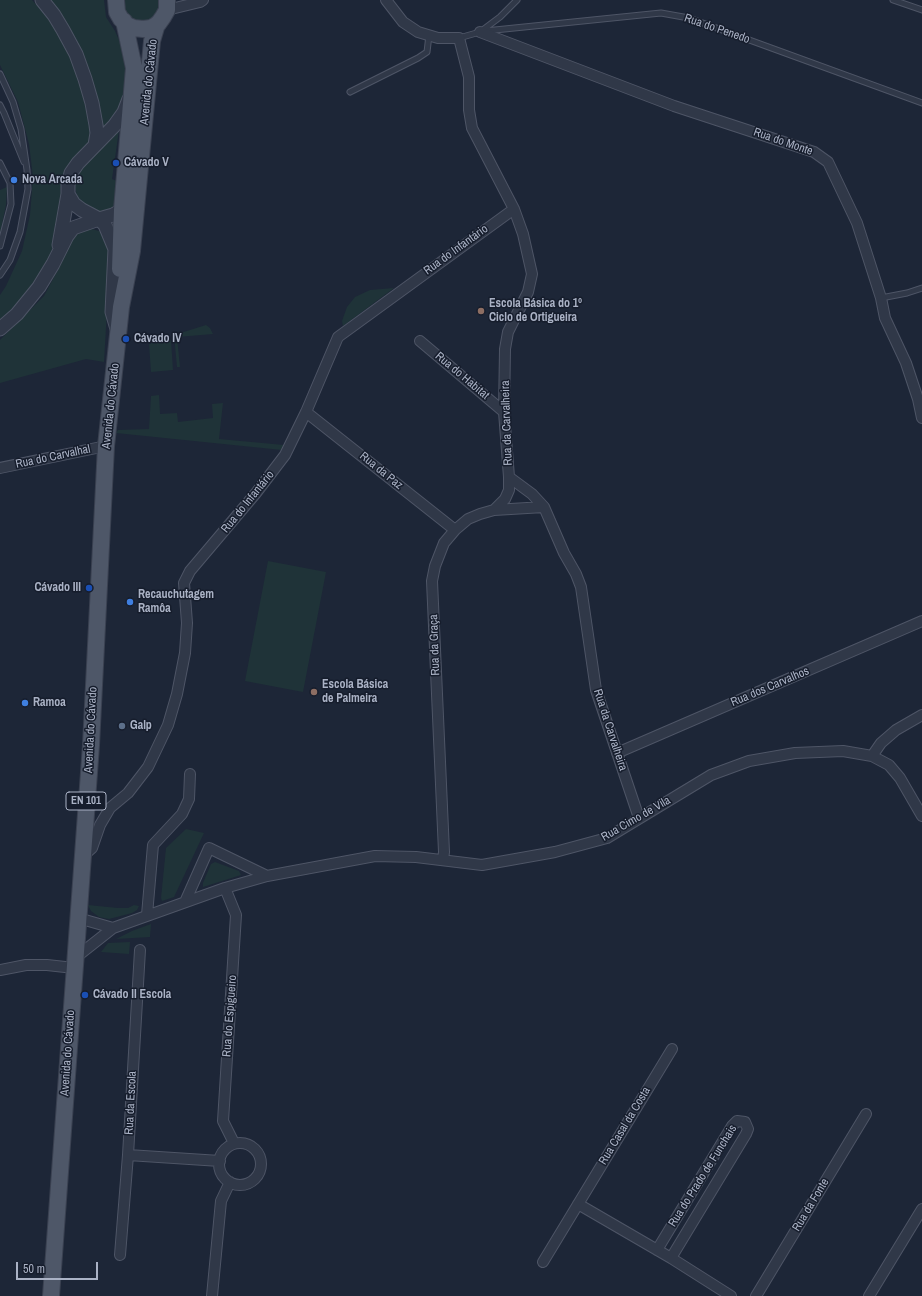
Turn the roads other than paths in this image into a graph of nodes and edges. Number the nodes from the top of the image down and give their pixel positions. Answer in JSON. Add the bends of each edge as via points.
{"nodes":[{"id":1,"x":42,"y":0,"type":"edge"},
{"id":2,"x":116,"y":0,"type":"edge"},
{"id":3,"x":204,"y":0,"type":"edge"},
{"id":4,"x":386,"y":0,"type":"edge"},
{"id":5,"x":517,"y":0,"type":"edge"},
{"id":6,"x":893,"y":0,"type":"edge"},
{"id":7,"x":167,"y":5,"type":"edge"},
{"id":8,"x":922,"y":10,"type":"edge"},
{"id":9,"x":124,"y":22,"type":"junction"},
{"id":10,"x":156,"y":24,"type":"junction"},
{"id":11,"x":480,"y":32,"type":"junction"},
{"id":12,"x":430,"y":35,"type":"junction"},
{"id":13,"x":459,"y":38,"type":"junction"},
{"id":14,"x":0,"y":74,"type":"edge"},
{"id":15,"x":133,"y":90,"type":"junction"},
{"id":16,"x":350,"y":92,"type":"dead end"},
{"id":17,"x":922,"y":103,"type":"edge"},
{"id":18,"x":0,"y":105,"type":"edge"},
{"id":19,"x":95,"y":146,"type":"junction"},
{"id":20,"x":0,"y":163,"type":"edge"},
{"id":21,"x":27,"y":170,"type":"junction"},
{"id":22,"x":138,"y":192,"type":"junction"},
{"id":23,"x":68,"y":194,"type":"junction"},
{"id":24,"x":514,"y":209,"type":"junction"},
{"id":25,"x":122,"y":210,"type":"junction"},
{"id":26,"x":99,"y":219,"type":"junction"},
{"id":27,"x":0,"y":246,"type":"edge"},
{"id":28,"x":57,"y":255,"type":"junction"},
{"id":29,"x":0,"y":275,"type":"edge"},
{"id":30,"x":922,"y":288,"type":"edge"},
{"id":31,"x":881,"y":298,"type":"junction"},
{"id":32,"x":120,"y":307,"type":"junction"},
{"id":33,"x":0,"y":329,"type":"edge"},
{"id":34,"x":118,"y":331,"type":"junction"},
{"id":35,"x":420,"y":341,"type":"dead end"},
{"id":36,"x":306,"y":412,"type":"junction"},
{"id":37,"x":504,"y":412,"type":"junction"},
{"id":38,"x":922,"y":418,"type":"edge"},
{"id":39,"x":106,"y":446,"type":"junction"},
{"id":40,"x":0,"y":468,"type":"edge"},
{"id":41,"x":509,"y":477,"type":"junction"},
{"id":42,"x":544,"y":507,"type":"junction"},
{"id":43,"x":494,"y":510,"type":"junction"},
{"id":44,"x":455,"y":530,"type":"junction"},
{"id":45,"x":922,"y":621,"type":"edge"},
{"id":46,"x":922,"y":715,"type":"edge"},
{"id":47,"x":617,"y":752,"type":"junction"},
{"id":48,"x":872,"y":756,"type":"junction"},
{"id":49,"x":190,"y":774,"type":"dead end"},
{"id":50,"x":922,"y":816,"type":"edge"},
{"id":51,"x":639,"y":818,"type":"junction"},
{"id":52,"x":82,"y":856,"type":"junction"},
{"id":53,"x":443,"y":860,"type":"junction"},
{"id":54,"x":267,"y":876,"type":"junction"},
{"id":55,"x":225,"y":888,"type":"junction"},
{"id":56,"x":185,"y":902,"type":"junction"},
{"id":57,"x":147,"y":915,"type":"junction"},
{"id":58,"x":78,"y":918,"type":"junction"},
{"id":59,"x":113,"y":928,"type":"junction"},
{"id":60,"x":140,"y":950,"type":"dead end"},
{"id":61,"x":75,"y":963,"type":"junction"},
{"id":62,"x":0,"y":970,"type":"edge"},
{"id":63,"x":672,"y":1049,"type":"dead end"},
{"id":64,"x":866,"y":1114,"type":"dead end"},
{"id":65,"x":234,"y":1143,"type":"junction"},
{"id":66,"x":128,"y":1155,"type":"junction"},
{"id":67,"x":220,"y":1161,"type":"junction"},
{"id":68,"x":230,"y":1182,"type":"junction"},
{"id":69,"x":578,"y":1204,"type":"junction"},
{"id":70,"x":922,"y":1209,"type":"edge"},
{"id":71,"x":657,"y":1250,"type":"junction"},
{"id":72,"x":120,"y":1255,"type":"dead end"},
{"id":73,"x":670,"y":1258,"type":"junction"},
{"id":74,"x":543,"y":1262,"type":"dead end"},
{"id":75,"x":51,"y":1296,"type":"edge"},
{"id":76,"x":212,"y":1296,"type":"edge"},
{"id":77,"x":731,"y":1296,"type":"edge"},
{"id":78,"x":756,"y":1296,"type":"edge"},
{"id":79,"x":869,"y":1296,"type":"edge"}],
"edges":[{"from":1,"to":19,"type":"street","via":[[54,15],[76,54],[92,103],[97,133]]},
{"from":2,"to":9,"type":"main road","name":"Avenida do Cávado","number":"EN 101","via":[[117,12]]},
{"from":3,"to":7,"type":"street"},
{"from":4,"to":12,"type":"street","via":[[403,22],[418,32]]},
{"from":5,"to":11,"type":"lane"},
{"from":6,"to":8,"type":"lane"},
{"from":7,"to":10,"type":"main road","name":"Avenida do Cávado","number":"EN 101","via":[[163,17]]},
{"from":9,"to":10,"type":"main road","name":"Avenida do Cávado","via":[[134,28],[143,29]]},
{"from":9,"to":15,"type":"main road","name":"Avenida do Cávado","number":"EN 101","via":[[134,68]]},
{"from":10,"to":22,"type":"main road","name":"Avenida do Cávado","number":"EN 101","via":[[152,41]]},
{"from":11,"to":13,"type":"lane"},
{"from":11,"to":17,"type":"lane","name":"Rua do Penedo","via":[[661,13],[689,18]]},
{"from":11,"to":31,"type":"street","name":"Rua do Monte","via":[[674,106],[814,152],[828,162],[857,223]]},
{"from":12,"to":13,"type":"street","via":[[438,38]]},
{"from":12,"to":16,"type":"lane","via":[[427,52]]},
{"from":13,"to":24,"type":"street","name":"Rua da Carvalheira","via":[[469,76],[468,110],[472,128]]},
{"from":14,"to":21,"type":"lane","via":[[13,102],[21,129]]},
{"from":15,"to":19,"type":"street","via":[[121,117]]},
{"from":15,"to":25,"type":"main road","name":"Avenida do Cávado","number":"EN 101"},
{"from":18,"to":21,"type":"lane"},
{"from":19,"to":23,"type":"street","via":[[71,172]]},
{"from":20,"to":27,"type":"lane","via":[[10,183],[12,204]]},
{"from":21,"to":29,"type":"lane","via":[[28,189],[20,232],[10,260]]},
{"from":22,"to":25,"type":"street"},
{"from":22,"to":32,"type":"main road","name":"Avenida do Cávado","number":"EN 101","via":[[132,250]]},
{"from":23,"to":26,"type":"street","via":[[74,204]]},
{"from":23,"to":28,"type":"street"},
{"from":24,"to":36,"type":"street","name":"Rua do Infantário","via":[[338,337]]},
{"from":24,"to":37,"type":"street","name":"Rua da Carvalheira","via":[[523,234],[532,274],[528,292],[508,332],[505,348]]},
{"from":25,"to":26,"type":"street"},
{"from":25,"to":32,"type":"main road","name":"Avenida do Cávado","number":"EN 101"},
{"from":26,"to":28,"type":"street","via":[[73,228]]},
{"from":26,"to":34,"type":"street","via":[[105,225],[115,249],[112,312]]},
{"from":28,"to":33,"type":"street","via":[[39,287],[17,314]]},
{"from":30,"to":31,"type":"lane","via":[[908,294]]},
{"from":31,"to":38,"type":"street","name":"Rua do Monte","via":[[885,318],[906,362]]},
{"from":32,"to":34,"type":"main road","name":"Avenida do Cávado","number":"EN 101"},
{"from":34,"to":39,"type":"main road","name":"Avenida do Cávado","number":"EN 101"},
{"from":35,"to":37,"type":"street","name":"Rua do Habitat"},
{"from":36,"to":44,"type":"street","name":"Rua da Paz"},
{"from":36,"to":52,"type":"street","name":"Rua do Infantário","via":[[285,455],[190,571],[184,584],[187,623],[185,653],[168,725],[148,767],[128,793],[110,808],[100,825],[92,848]]},
{"from":37,"to":41,"type":"street","name":"Rua da Carvalheira"},
{"from":39,"to":40,"type":"street","name":"Rua do Carvalhal"},
{"from":39,"to":52,"type":"main road","name":"Avenida do Cávado","number":"EN 101","via":[[91,745]]},
{"from":41,"to":42,"type":"street","name":"Rua da Carvalheira","via":[[532,494]]},
{"from":41,"to":43,"type":"street","via":[[509,490],[505,499]]},
{"from":42,"to":43,"type":"street","name":"Rua da Graça"},
{"from":42,"to":47,"type":"street","name":"Rua da Carvalheira","via":[[582,586],[596,690]]},
{"from":43,"to":44,"type":"street","name":"Rua da Graça","via":[[468,519]]},
{"from":44,"to":53,"type":"street","name":"Rua da Graça","via":[[441,548],[434,566],[432,581]]},
{"from":45,"to":47,"type":"street","name":"Rua dos Carvalhos"},
{"from":46,"to":48,"type":"street","via":[[896,730],[881,743]]},
{"from":47,"to":51,"type":"street","name":"Rua da Carvalheira"},
{"from":48,"to":50,"type":"street","name":"Rua Cimo de Vila","via":[[889,765],[900,778]]},
{"from":48,"to":51,"type":"street","name":"Rua Cimo de Vila","via":[[830,752],[749,761],[711,775]]},
{"from":49,"to":57,"type":"street","via":[[189,799],[182,814],[153,845]]},
{"from":51,"to":53,"type":"street","name":"Rua Cimo de Vila","via":[[607,838],[555,852],[482,865]]},
{"from":52,"to":58,"type":"main road","name":"Avenida do Cávado","number":"EN 101"},
{"from":53,"to":54,"type":"street","name":"Rua Cimo de Vila","via":[[375,856]]},
{"from":54,"to":55,"type":"street","name":"Rua Cimo de Vila"},
{"from":54,"to":56,"type":"street","via":[[209,848]]},
{"from":55,"to":56,"type":"street","name":"Rua Cimo de Vila"},
{"from":55,"to":65,"type":"street","name":"Rua do Espigueiro","via":[[236,915],[223,1121]]},
{"from":56,"to":57,"type":"street","name":"Rua Cimo de Vila"},
{"from":57,"to":59,"type":"street","name":"Rua Cimo de Vila"},
{"from":58,"to":59,"type":"street"},
{"from":58,"to":61,"type":"main road","name":"Avenida do Cávado","number":"EN 101"},
{"from":59,"to":61,"type":"street","name":"Rua Cimo de Vila"},
{"from":60,"to":66,"type":"street","name":"Rua da Escola"},
{"from":61,"to":62,"type":"street","via":[[26,965]]},
{"from":61,"to":75,"type":"main road","name":"Avenida do Cávado","number":"EN 101"},
{"from":63,"to":69,"type":"street","name":"Rua Casal da Costa"},
{"from":64,"to":78,"type":"street","name":"Rua da Fonte"},
{"from":65,"to":67,"type":"street","via":[[224,1150]]},
{"from":65,"to":68,"type":"street","via":[[251,1146],[259,1154],[261,1166],[251,1182]]},
{"from":66,"to":67,"type":"street"},
{"from":66,"to":72,"type":"street","name":"Rua da Escola"},
{"from":67,"to":68,"type":"street","via":[[222,1174]]},
{"from":68,"to":76,"type":"street","via":[[221,1201]]},
{"from":69,"to":71,"type":"street"},
{"from":69,"to":74,"type":"street","name":"Rua Casal da Costa"},
{"from":70,"to":79,"type":"street"},
{"from":71,"to":73,"type":"street"},
{"from":71,"to":73,"type":"street","name":"Rua do Prado de Funchais","via":[[732,1126],[737,1121],[745,1122],[748,1129],[746,1134]]},
{"from":73,"to":77,"type":"street"}]}
